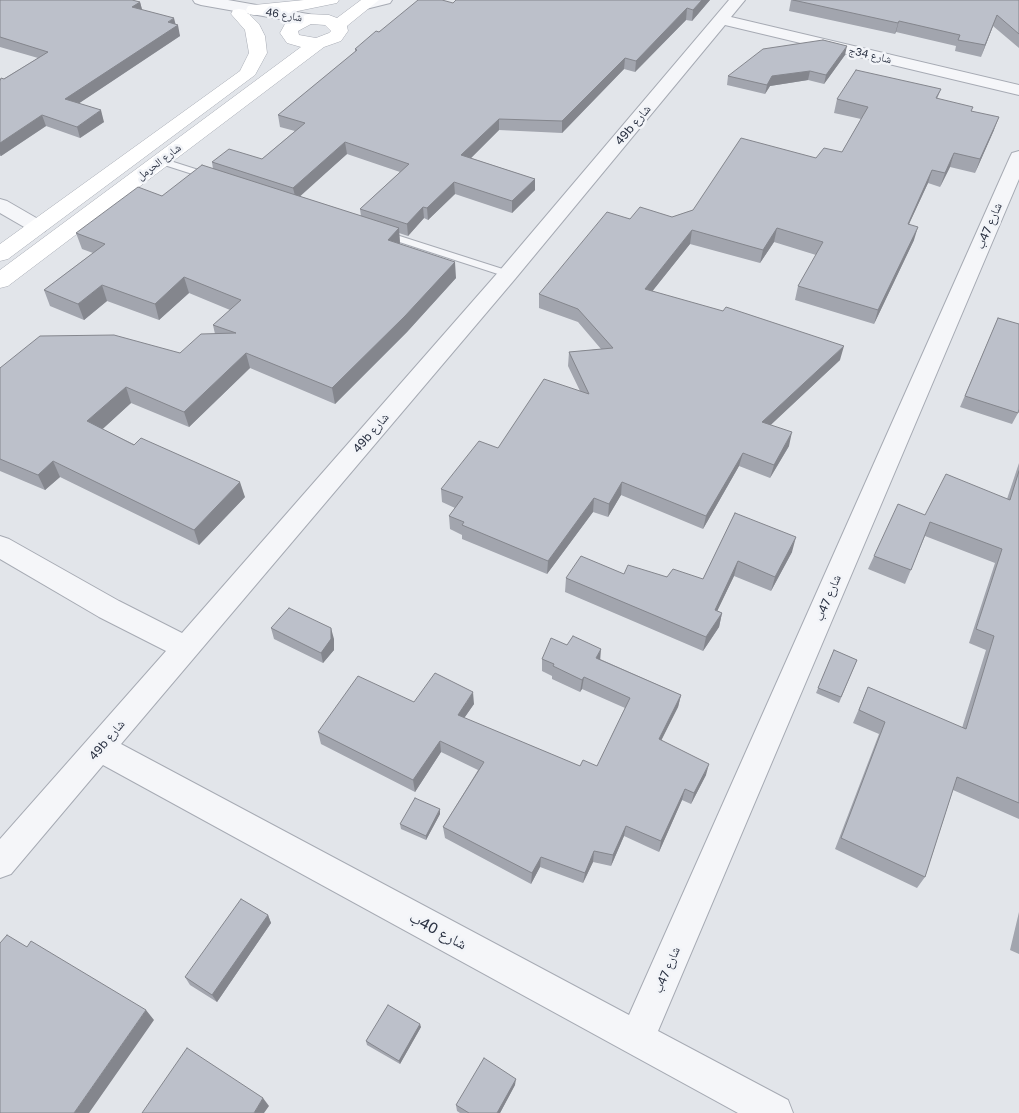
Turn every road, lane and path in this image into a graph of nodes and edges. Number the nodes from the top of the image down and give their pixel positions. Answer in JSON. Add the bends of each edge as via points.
{"nodes":[{"id":1,"x":201,"y":0,"type":"edge"},
{"id":2,"x":331,"y":0,"type":"edge"},
{"id":3,"x":342,"y":0,"type":"edge"},
{"id":4,"x":384,"y":0,"type":"edge"},
{"id":5,"x":737,"y":0,"type":"edge"},
{"id":6,"x":368,"y":2,"type":"edge"},
{"id":7,"x":246,"y":12,"type":"junction"},
{"id":8,"x":312,"y":19,"type":"junction"},
{"id":9,"x":721,"y":19,"type":"junction"},
{"id":10,"x":338,"y":25,"type":"junction"},
{"id":11,"x":292,"y":37,"type":"junction"},
{"id":12,"x":318,"y":43,"type":"junction"},
{"id":13,"x":249,"y":71,"type":"junction"},
{"id":14,"x":1019,"y":90,"type":"edge"},
{"id":15,"x":1019,"y":157,"type":"edge"},
{"id":16,"x":161,"y":161,"type":"junction"},
{"id":17,"x":217,"y":179,"type":"edge"},
{"id":18,"x":0,"y":205,"type":"edge"},
{"id":19,"x":38,"y":226,"type":"junction"},
{"id":20,"x":376,"y":231,"type":"edge"},
{"id":21,"x":0,"y":254,"type":"edge"},
{"id":22,"x":508,"y":274,"type":"junction"},
{"id":23,"x":0,"y":282,"type":"edge"},
{"id":24,"x":0,"y":546,"type":"edge"},
{"id":25,"x":186,"y":648,"type":"junction"},
{"id":26,"x":100,"y":748,"type":"junction"},
{"id":27,"x":0,"y":863,"type":"edge"},
{"id":28,"x":637,"y":1039,"type":"junction"},
{"id":29,"x":775,"y":1113,"type":"edge"}],
"edges":[{"from":1,"to":7,"type":"street","name":"شارع 46"},
{"from":2,"to":7,"type":"street"},
{"from":3,"to":8,"type":"street"},
{"from":4,"to":6,"type":"street"},
{"from":5,"to":9,"type":"street","name":"49b شارع"},
{"from":6,"to":10,"type":"street"},
{"from":7,"to":8,"type":"street","name":"شارع 46"},
{"from":7,"to":11,"type":"street","name":"شارع 46"},
{"from":7,"to":13,"type":"street","via":[[256,36],[258,53]]},
{"from":8,"to":10,"type":"street","via":[[329,20]]},
{"from":8,"to":11,"type":"street","name":"شارع الحرمل","via":[[291,28]]},
{"from":9,"to":14,"type":"street","name":"شارع 34ج"},
{"from":9,"to":22,"type":"street","name":"49b شارع"},
{"from":10,"to":12,"type":"street","name":"شارع الحرمل","via":[[340,31],[335,37]]},
{"from":11,"to":12,"type":"street","via":[[302,42]]},
{"from":11,"to":13,"type":"street","name":"شارع الحرمل"},
{"from":12,"to":16,"type":"street","name":"شارع الحرمل"},
{"from":13,"to":19,"type":"street","name":"شارع الحرمل"},
{"from":15,"to":28,"type":"street","name":"شارع 47ب"},
{"from":16,"to":17,"type":"lane"},
{"from":16,"to":23,"type":"street","name":"شارع الحرمل"},
{"from":18,"to":19,"type":"street"},
{"from":19,"to":21,"type":"street","name":"شارع الحرمل"},
{"from":20,"to":22,"type":"lane"},
{"from":22,"to":25,"type":"street","name":"49b شارع"},
{"from":24,"to":25,"type":"street","via":[[109,609]]},
{"from":25,"to":26,"type":"street","name":"49b شارع"},
{"from":26,"to":27,"type":"street","name":"49b شارع"},
{"from":26,"to":28,"type":"street","name":"شارع 40ب"},
{"from":28,"to":29,"type":"street","name":"شارع 40ب"}]}
